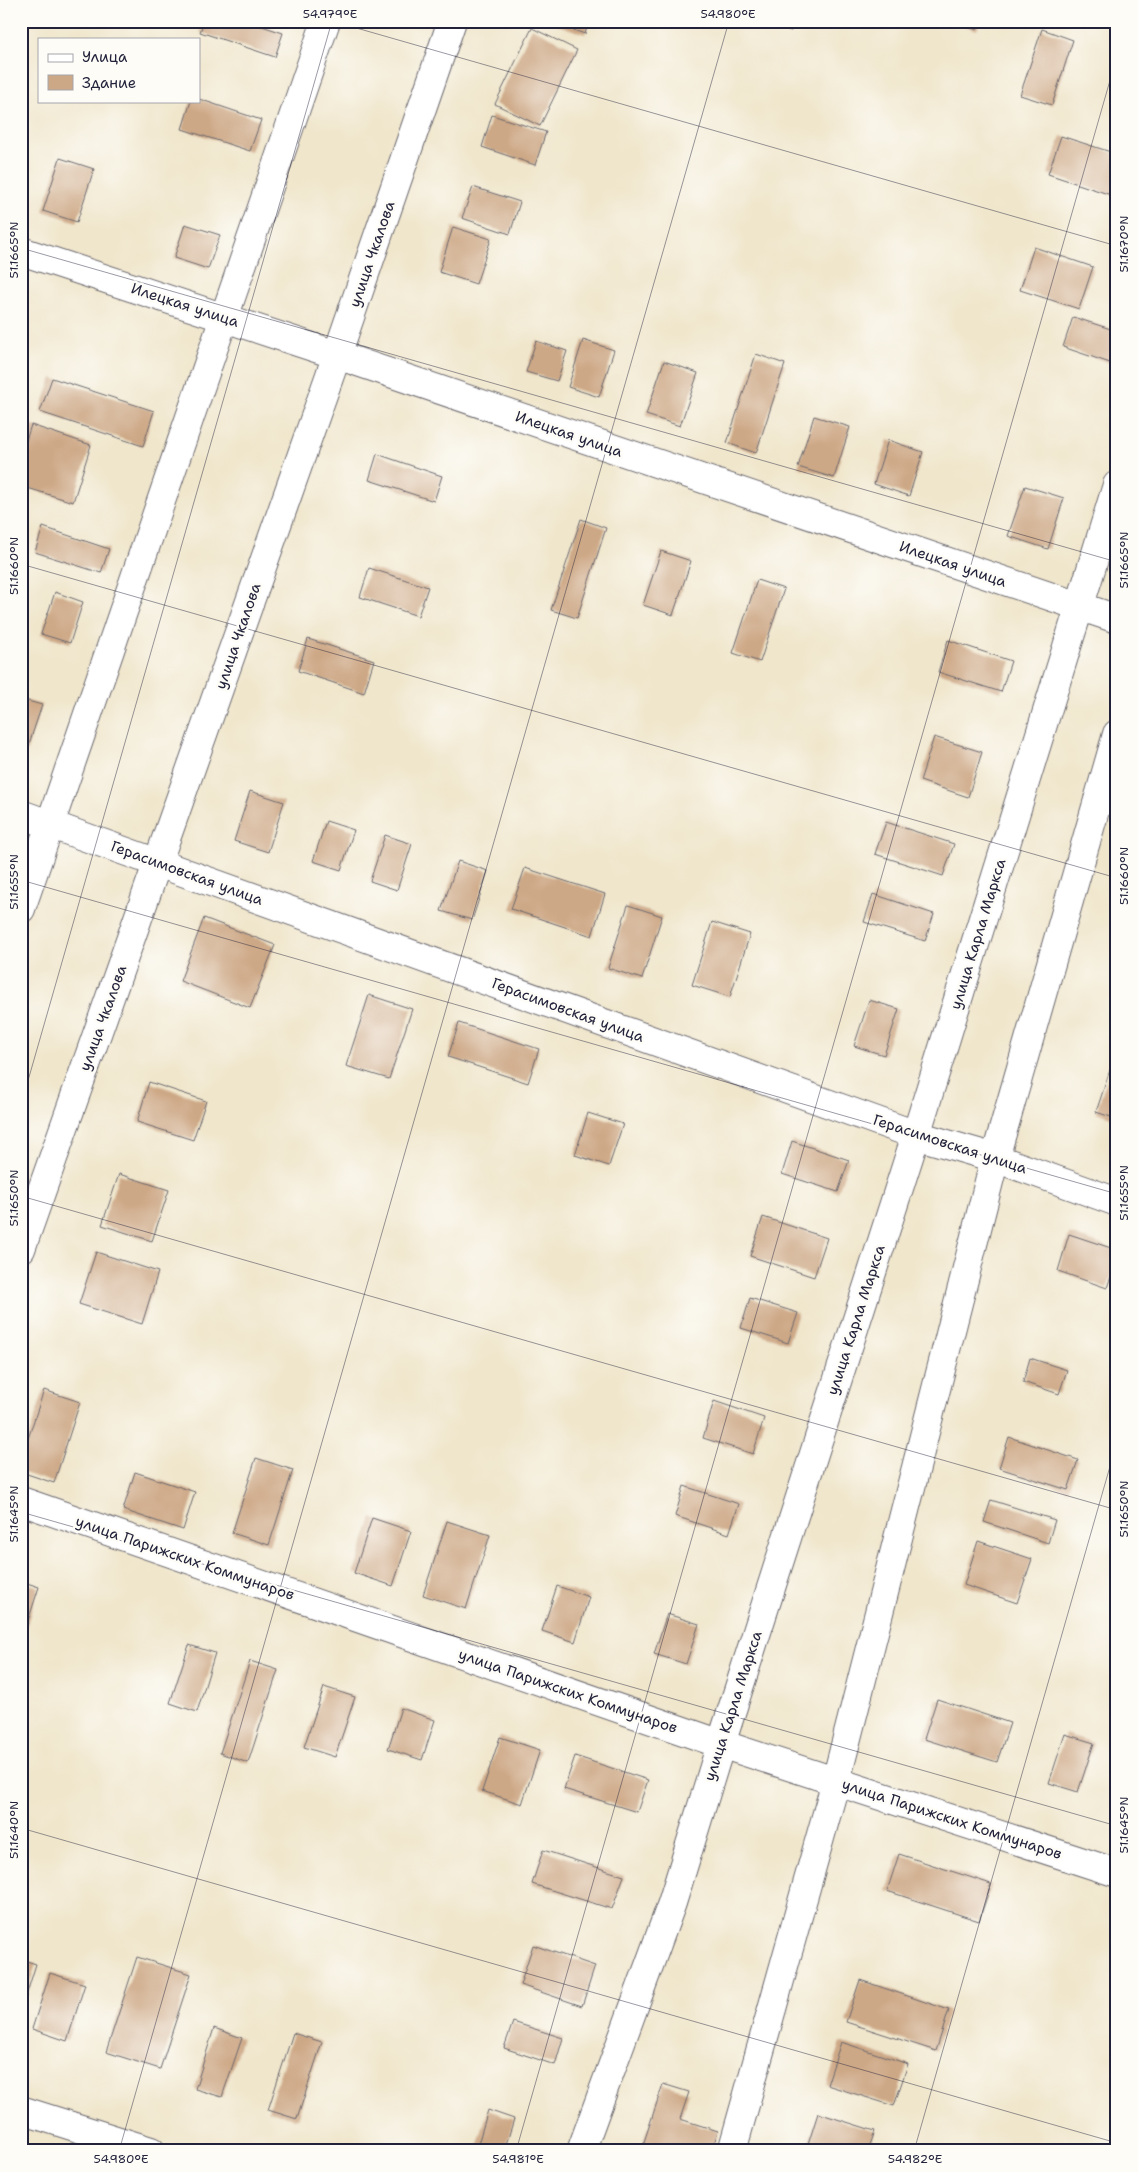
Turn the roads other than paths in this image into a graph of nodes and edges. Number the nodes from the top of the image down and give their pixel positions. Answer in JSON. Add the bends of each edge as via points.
{"nodes":[{"id":1,"x":326,"y":21,"type":"edge"},
{"id":2,"x":452,"y":21,"type":"edge"},
{"id":3,"x":21,"y":251,"type":"edge"},
{"id":4,"x":224,"y":318,"type":"junction"},
{"id":5,"x":337,"y":355,"type":"junction"},
{"id":6,"x":1117,"y":485,"type":"edge"},
{"id":7,"x":1079,"y":606,"type":"junction"},
{"id":8,"x":1117,"y":619,"type":"edge"},
{"id":9,"x":1117,"y":734,"type":"edge"},
{"id":10,"x":21,"y":814,"type":"edge"},
{"id":11,"x":50,"y":824,"type":"junction"},
{"id":12,"x":158,"y":863,"type":"junction"},
{"id":13,"x":21,"y":909,"type":"edge"},
{"id":14,"x":916,"y":1135,"type":"junction"},
{"id":15,"x":995,"y":1158,"type":"junction"},
{"id":16,"x":1117,"y":1202,"type":"edge"},
{"id":17,"x":21,"y":1250,"type":"edge"},
{"id":18,"x":21,"y":1501,"type":"edge"},
{"id":19,"x":720,"y":1744,"type":"junction"},
{"id":20,"x":836,"y":1781,"type":"junction"},
{"id":21,"x":1117,"y":1874,"type":"edge"},
{"id":22,"x":21,"y":2110,"type":"edge"},
{"id":23,"x":151,"y":2151,"type":"edge"},
{"id":24,"x":581,"y":2151,"type":"edge"},
{"id":25,"x":732,"y":2151,"type":"edge"}],
"edges":[{"from":1,"to":4,"type":"street"},
{"from":2,"to":5,"type":"street","name":"улица Чкалова"},
{"from":3,"to":4,"type":"street","name":"Илецкая улица"},
{"from":4,"to":5,"type":"street","name":"Илецкая улица"},
{"from":4,"to":11,"type":"street"},
{"from":5,"to":7,"type":"street","name":"Илецкая улица"},
{"from":5,"to":12,"type":"street","name":"улица Чкалова"},
{"from":6,"to":7,"type":"street","name":"улица Карла Маркса"},
{"from":7,"to":8,"type":"street","name":"Илецкая улица"},
{"from":7,"to":14,"type":"street","name":"улица Карла Маркса"},
{"from":9,"to":15,"type":"street"},
{"from":10,"to":11,"type":"street","name":"Герасимовская улица"},
{"from":11,"to":12,"type":"street","name":"Герасимовская улица"},
{"from":11,"to":13,"type":"street"},
{"from":12,"to":14,"type":"street","name":"Герасимовская улица"},
{"from":12,"to":17,"type":"street","name":"улица Чкалова"},
{"from":14,"to":15,"type":"street","name":"Герасимовская улица"},
{"from":14,"to":19,"type":"street","name":"улица Карла Маркса"},
{"from":15,"to":16,"type":"street","name":"Герасимовская улица"},
{"from":15,"to":20,"type":"street"},
{"from":18,"to":19,"type":"street","name":"улица Парижских Коммунаров"},
{"from":19,"to":20,"type":"street","name":"улица Парижских Коммунаров"},
{"from":19,"to":24,"type":"street","name":"улица Карла Маркса","via":[[672,1903]]},
{"from":20,"to":21,"type":"street","name":"улица Парижских Коммунаров"},
{"from":20,"to":25,"type":"street"},
{"from":22,"to":23,"type":"street"}]}
